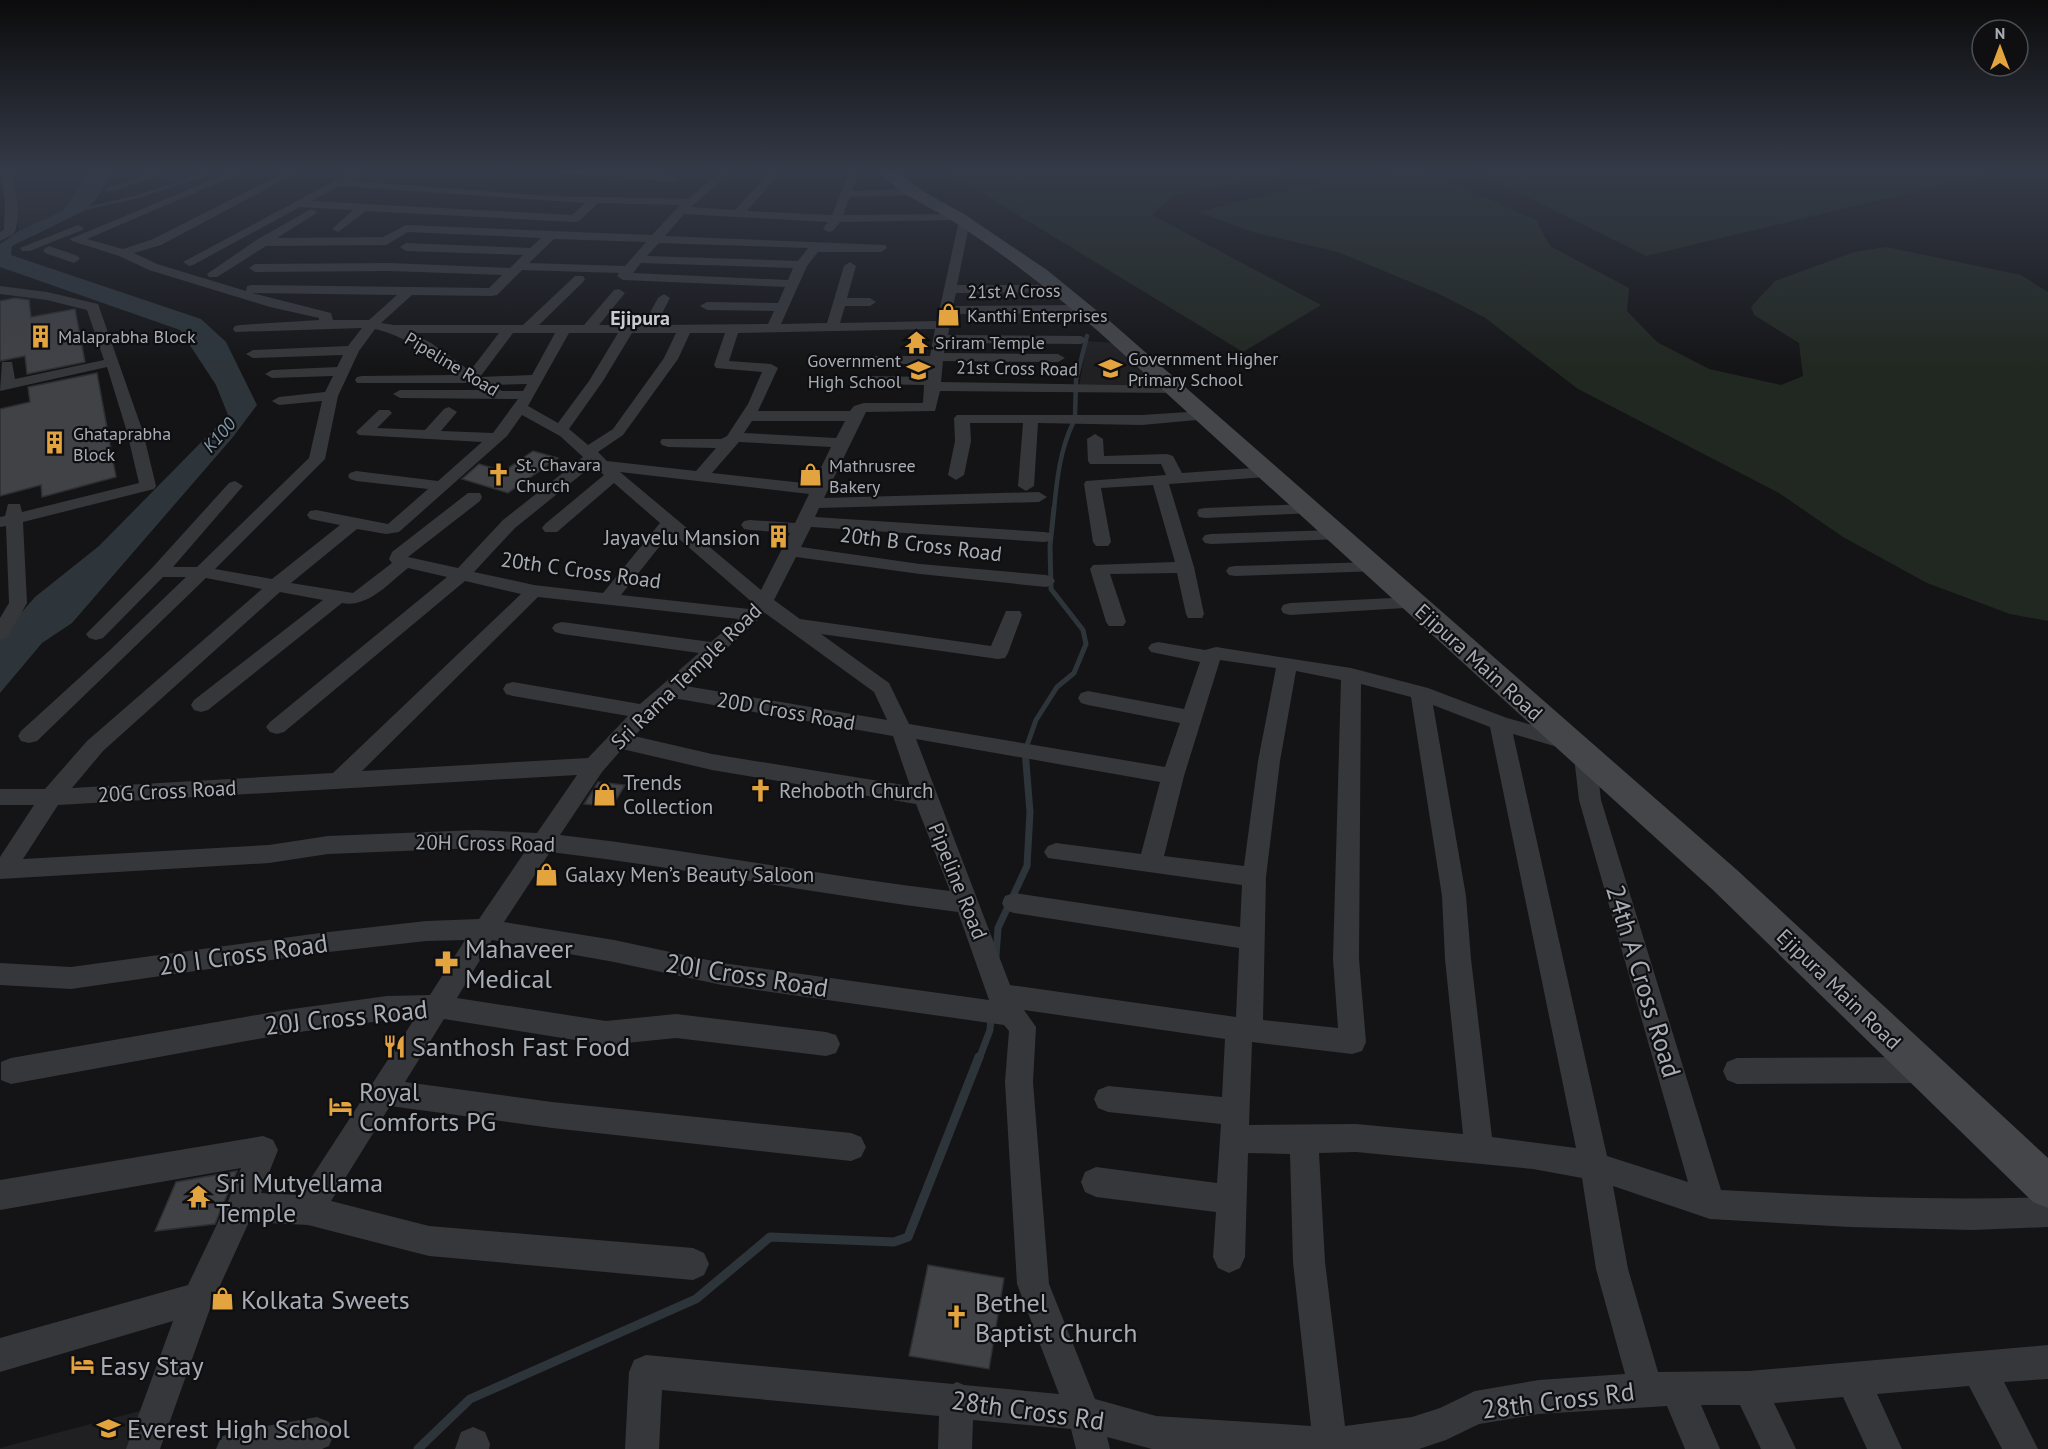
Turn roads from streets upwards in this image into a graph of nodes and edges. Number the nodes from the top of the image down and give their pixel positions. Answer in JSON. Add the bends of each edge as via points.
{"nodes":[{"id":1,"x":48,"y":238,"type":"edge"},
{"id":2,"x":65,"y":238,"type":"edge"},
{"id":3,"x":89,"y":238,"type":"edge"},
{"id":4,"x":166,"y":238,"type":"edge"},
{"id":5,"x":235,"y":238,"type":"edge"},
{"id":6,"x":269,"y":238,"type":"edge"},
{"id":7,"x":391,"y":238,"type":"edge"},
{"id":8,"x":548,"y":238,"type":"edge"},
{"id":9,"x":620,"y":238,"type":"edge"},
{"id":10,"x":823,"y":238,"type":"edge"},
{"id":11,"x":954,"y":238,"type":"edge"},
{"id":12,"x":984,"y":238,"type":"edge"},
{"id":13,"x":657,"y":239,"type":"junction"},
{"id":14,"x":262,"y":242,"type":"junction"},
{"id":15,"x":406,"y":247,"type":"dead end"},
{"id":16,"x":817,"y":247,"type":"junction"},
{"id":17,"x":26,"y":248,"type":"dead end"},
{"id":18,"x":881,"y":248,"type":"dead end"},
{"id":19,"x":536,"y":249,"type":"junction"},
{"id":20,"x":688,"y":251,"type":"dead end"},
{"id":21,"x":123,"y":253,"type":"junction"},
{"id":22,"x":642,"y":255,"type":"junction"},
{"id":23,"x":74,"y":259,"type":"dead end"},
{"id":24,"x":189,"y":262,"type":"dead end"},
{"id":25,"x":801,"y":265,"type":"junction"},
{"id":26,"x":850,"y":266,"type":"dead end"},
{"id":27,"x":255,"y":268,"type":"dead end"},
{"id":28,"x":516,"y":269,"type":"junction"},
{"id":29,"x":628,"y":270,"type":"junction"},
{"id":30,"x":213,"y":274,"type":"dead end"},
{"id":31,"x":975,"y":276,"type":"dead end"},
{"id":32,"x":579,"y":279,"type":"dead end"},
{"id":33,"x":1039,"y":279,"type":"junction"},
{"id":34,"x":952,"y":282,"type":"junction"},
{"id":35,"x":791,"y":284,"type":"junction"},
{"id":36,"x":229,"y":289,"type":"junction"},
{"id":37,"x":355,"y":289,"type":"junction"},
{"id":38,"x":0,"y":290,"type":"edge"},
{"id":39,"x":410,"y":290,"type":"junction"},
{"id":40,"x":619,"y":293,"type":"dead end"},
{"id":41,"x":664,"y":298,"type":"dead end"},
{"id":42,"x":840,"y":302,"type":"junction"},
{"id":43,"x":870,"y":302,"type":"dead end"},
{"id":44,"x":707,"y":306,"type":"dead end"},
{"id":45,"x":782,"y":308,"type":"junction"},
{"id":46,"x":1083,"y":309,"type":"junction"},
{"id":47,"x":331,"y":313,"type":"junction"},
{"id":48,"x":371,"y":325,"type":"junction"},
{"id":49,"x":392,"y":328,"type":"junction"},
{"id":50,"x":510,"y":328,"type":"junction"},
{"id":51,"x":528,"y":328,"type":"junction"},
{"id":52,"x":565,"y":328,"type":"junction"},
{"id":53,"x":589,"y":328,"type":"junction"},
{"id":54,"x":648,"y":328,"type":"junction"},
{"id":55,"x":686,"y":328,"type":"junction"},
{"id":56,"x":773,"y":328,"type":"junction"},
{"id":57,"x":832,"y":328,"type":"junction"},
{"id":58,"x":1004,"y":328,"type":"dead end"},
{"id":59,"x":240,"y":329,"type":"dead end"},
{"id":60,"x":627,"y":329,"type":"junction"},
{"id":61,"x":733,"y":329,"type":"junction"},
{"id":62,"x":1093,"y":334,"type":"junction"},
{"id":63,"x":940,"y":338,"type":"junction"},
{"id":64,"x":352,"y":350,"type":"junction"},
{"id":65,"x":253,"y":354,"type":"dead end"},
{"id":66,"x":1058,"y":358,"type":"dead end"},
{"id":67,"x":112,"y":362,"type":"junction"},
{"id":68,"x":7,"y":365,"type":"dead end"},
{"id":69,"x":342,"y":371,"type":"junction"},
{"id":70,"x":272,"y":374,"type":"dead end"},
{"id":71,"x":535,"y":379,"type":"junction"},
{"id":72,"x":362,"y":380,"type":"dead end"},
{"id":73,"x":473,"y":380,"type":"junction"},
{"id":74,"x":868,"y":380,"type":"junction"},
{"id":75,"x":932,"y":383,"type":"junction"},
{"id":76,"x":4,"y":386,"type":"edge"},
{"id":77,"x":1174,"y":390,"type":"junction"},
{"id":78,"x":384,"y":394,"type":"dead end"},
{"id":79,"x":499,"y":395,"type":"junction"},
{"id":80,"x":331,"y":396,"type":"junction"},
{"id":81,"x":279,"y":401,"type":"dead end"},
{"id":82,"x":524,"y":402,"type":"junction"},
{"id":83,"x":930,"y":408,"type":"junction"},
{"id":84,"x":859,"y":411,"type":"junction"},
{"id":85,"x":449,"y":412,"type":"dead end"},
{"id":86,"x":384,"y":413,"type":"dead end"},
{"id":87,"x":748,"y":416,"type":"junction"},
{"id":88,"x":1203,"y":416,"type":"junction"},
{"id":89,"x":962,"y":418,"type":"junction"},
{"id":90,"x":1031,"y":419,"type":"junction"},
{"id":91,"x":560,"y":430,"type":"junction"},
{"id":92,"x":429,"y":435,"type":"junction"},
{"id":93,"x":496,"y":438,"type":"junction"},
{"id":94,"x":1095,"y":439,"type":"dead end"},
{"id":95,"x":731,"y":440,"type":"junction"},
{"id":96,"x":668,"y":442,"type":"dead end"},
{"id":97,"x":840,"y":443,"type":"junction"},
{"id":98,"x":600,"y":462,"type":"junction"},
{"id":99,"x":1267,"y":472,"type":"junction"},
{"id":100,"x":956,"y":475,"type":"dead end"},
{"id":101,"x":356,"y":476,"type":"dead end"},
{"id":102,"x":699,"y":477,"type":"junction"},
{"id":103,"x":1168,"y":479,"type":"junction"},
{"id":104,"x":235,"y":486,"type":"dead end"},
{"id":105,"x":442,"y":486,"type":"junction"},
{"id":106,"x":474,"y":497,"type":"dead end"},
{"id":107,"x":1306,"y":508,"type":"junction"},
{"id":108,"x":810,"y":511,"type":"junction"},
{"id":109,"x":1205,"y":513,"type":"dead end"},
{"id":110,"x":316,"y":515,"type":"dead end"},
{"id":111,"x":9,"y":516,"type":"edge"},
{"id":112,"x":354,"y":523,"type":"junction"},
{"id":113,"x":669,"y":523,"type":"junction"},
{"id":114,"x":750,"y":525,"type":"dead end"},
{"id":115,"x":551,"y":528,"type":"dead end"},
{"id":116,"x":1336,"y":535,"type":"junction"},
{"id":117,"x":1044,"y":537,"type":"dead end"},
{"id":118,"x":1211,"y":539,"type":"dead end"},
{"id":119,"x":1102,"y":542,"type":"dead end"},
{"id":120,"x":790,"y":550,"type":"junction"},
{"id":121,"x":407,"y":562,"type":"junction"},
{"id":122,"x":1185,"y":567,"type":"junction"},
{"id":123,"x":1373,"y":567,"type":"junction"},
{"id":124,"x":1235,"y":571,"type":"dead end"},
{"id":125,"x":158,"y":572,"type":"junction"},
{"id":126,"x":201,"y":573,"type":"junction"},
{"id":127,"x":462,"y":574,"type":"junction"},
{"id":128,"x":1046,"y":581,"type":"dead end"},
{"id":129,"x":278,"y":584,"type":"junction"},
{"id":130,"x":534,"y":591,"type":"junction"},
{"id":131,"x":339,"y":596,"type":"junction"},
{"id":132,"x":608,"y":599,"type":"junction"},
{"id":133,"x":1414,"y":603,"type":"junction"},
{"id":134,"x":759,"y":609,"type":"junction"},
{"id":135,"x":1290,"y":609,"type":"dead end"},
{"id":136,"x":1195,"y":614,"type":"dead end"},
{"id":137,"x":1013,"y":615,"type":"dead end"},
{"id":138,"x":1116,"y":622,"type":"dead end"},
{"id":139,"x":797,"y":624,"type":"junction"},
{"id":140,"x":562,"y":628,"type":"dead end"},
{"id":141,"x":0,"y":633,"type":"edge"},
{"id":142,"x":96,"y":634,"type":"dead end"},
{"id":143,"x":1158,"y":648,"type":"dead end"},
{"id":144,"x":715,"y":650,"type":"junction"},
{"id":145,"x":1211,"y":658,"type":"junction"},
{"id":146,"x":1287,"y":663,"type":"junction"},
{"id":147,"x":1351,"y":675,"type":"junction"},
{"id":148,"x":513,"y":689,"type":"dead end"},
{"id":149,"x":669,"y":690,"type":"junction"},
{"id":150,"x":1421,"y":693,"type":"junction"},
{"id":151,"x":1088,"y":698,"type":"dead end"},
{"id":152,"x":201,"y":705,"type":"dead end"},
{"id":153,"x":644,"y":712,"type":"junction"},
{"id":154,"x":1192,"y":718,"type":"junction"},
{"id":155,"x":1500,"y":723,"type":"junction"},
{"id":156,"x":277,"y":727,"type":"dead end"},
{"id":157,"x":902,"y":731,"type":"junction"},
{"id":158,"x":29,"y":736,"type":"dead end"},
{"id":159,"x":616,"y":740,"type":"junction"},
{"id":160,"x":1576,"y":750,"type":"junction"},
{"id":161,"x":594,"y":766,"type":"junction"},
{"id":162,"x":1173,"y":776,"type":"junction"},
{"id":163,"x":338,"y":781,"type":"junction"},
{"id":164,"x":0,"y":797,"type":"edge"},
{"id":165,"x":51,"y":797,"type":"junction"},
{"id":166,"x":924,"y":797,"type":"junction"},
{"id":167,"x":542,"y":842,"type":"junction"},
{"id":168,"x":1056,"y":852,"type":"dead end"},
{"id":169,"x":1150,"y":864,"type":"junction"},
{"id":170,"x":2,"y":870,"type":"edge"},
{"id":171,"x":1254,"y":877,"type":"junction"},
{"id":172,"x":966,"y":903,"type":"junction"},
{"id":173,"x":1014,"y":903,"type":"dead end"},
{"id":174,"x":486,"y":929,"type":"junction"},
{"id":175,"x":1251,"y":939,"type":"junction"},
{"id":176,"x":0,"y":974,"type":"edge"},
{"id":177,"x":1004,"y":1004,"type":"junction"},
{"id":178,"x":437,"y":1006,"type":"junction"},
{"id":179,"x":1244,"y":1030,"type":"junction"},
{"id":180,"x":826,"y":1044,"type":"dead end"},
{"id":181,"x":1924,"y":1070,"type":"junction"},
{"id":182,"x":11,"y":1071,"type":"dead end"},
{"id":183,"x":1737,"y":1071,"type":"dead end"},
{"id":184,"x":383,"y":1092,"type":"junction"},
{"id":185,"x":1108,"y":1099,"type":"dead end"},
{"id":186,"x":1235,"y":1126,"type":"junction"},
{"id":187,"x":1304,"y":1140,"type":"junction"},
{"id":188,"x":851,"y":1146,"type":"dead end"},
{"id":189,"x":1479,"y":1150,"type":"junction"},
{"id":190,"x":1595,"y":1167,"type":"junction"},
{"id":191,"x":1096,"y":1182,"type":"dead end"},
{"id":192,"x":2048,"y":1187,"type":"edge"},
{"id":193,"x":0,"y":1196,"type":"edge"},
{"id":194,"x":1230,"y":1199,"type":"junction"},
{"id":195,"x":1710,"y":1204,"type":"junction"},
{"id":196,"x":241,"y":1207,"type":"junction"},
{"id":197,"x":308,"y":1210,"type":"junction"},
{"id":198,"x":2048,"y":1212,"type":"edge"},
{"id":199,"x":1229,"y":1257,"type":"dead end"},
{"id":200,"x":693,"y":1264,"type":"dead end"},
{"id":201,"x":198,"y":1298,"type":"junction"},
{"id":202,"x":0,"y":1355,"type":"edge"},
{"id":203,"x":2048,"y":1362,"type":"edge"},
{"id":204,"x":1978,"y":1370,"type":"junction"},
{"id":205,"x":1852,"y":1378,"type":"junction"},
{"id":206,"x":1749,"y":1388,"type":"junction"},
{"id":207,"x":1661,"y":1389,"type":"junction"},
{"id":208,"x":957,"y":1399,"type":"junction"},
{"id":209,"x":1084,"y":1413,"type":"junction"},
{"id":210,"x":317,"y":1434,"type":"dead end"},
{"id":211,"x":1330,"y":1445,"type":"junction"},
{"id":212,"x":143,"y":1449,"type":"edge"},
{"id":213,"x":233,"y":1449,"type":"edge"},
{"id":214,"x":642,"y":1449,"type":"edge"},
{"id":215,"x":955,"y":1449,"type":"edge"},
{"id":216,"x":1093,"y":1449,"type":"edge"},
{"id":217,"x":1703,"y":1449,"type":"edge"},
{"id":218,"x":1779,"y":1449,"type":"edge"},
{"id":219,"x":1885,"y":1449,"type":"edge"},
{"id":220,"x":2021,"y":1449,"type":"edge"}],
"edges":[{"from":1,"to":17,"type":"street"},
{"from":2,"to":23,"type":"street","via":[[46,251]]},
{"from":3,"to":21,"type":"street","name":"Pipeline Road"},
{"from":4,"to":21,"type":"street"},
{"from":5,"to":24,"type":"street"},
{"from":6,"to":14,"type":"street"},
{"from":7,"to":14,"type":"street","via":[[386,241]]},
{"from":8,"to":19,"type":"street"},
{"from":9,"to":13,"type":"street"},
{"from":10,"to":16,"type":"street"},
{"from":11,"to":34,"type":"street"},
{"from":12,"to":33,"type":"street","name":"Ejipura Main Road"},
{"from":13,"to":16,"type":"street"},
{"from":13,"to":22,"type":"street"},
{"from":14,"to":30,"type":"street"},
{"from":15,"to":19,"type":"street"},
{"from":16,"to":18,"type":"street"},
{"from":16,"to":25,"type":"street"},
{"from":19,"to":22,"type":"street"},
{"from":19,"to":28,"type":"street"},
{"from":20,"to":22,"type":"street"},
{"from":21,"to":36,"type":"street","name":"Pipeline Road","via":[[153,267]]},
{"from":22,"to":25,"type":"street"},
{"from":22,"to":29,"type":"street"},
{"from":25,"to":35,"type":"street"},
{"from":26,"to":42,"type":"street"},
{"from":27,"to":28,"type":"street"},
{"from":28,"to":29,"type":"street"},
{"from":28,"to":39,"type":"street","via":[[492,292]]},
{"from":29,"to":35,"type":"street","via":[[624,277]]},
{"from":31,"to":34,"type":"street"},
{"from":32,"to":51,"type":"street"},
{"from":33,"to":34,"type":"street"},
{"from":33,"to":46,"type":"street","name":"Ejipura Main Road"},
{"from":34,"to":63,"type":"street"},
{"from":35,"to":45,"type":"street"},
{"from":36,"to":37,"type":"street"},
{"from":36,"to":47,"type":"street","name":"Pipeline Road","via":[[275,304]]},
{"from":37,"to":39,"type":"street"},
{"from":37,"to":47,"type":"street"},
{"from":38,"to":67,"type":"street","via":[[93,307]]},
{"from":39,"to":48,"type":"street"},
{"from":40,"to":53,"type":"street"},
{"from":41,"to":54,"type":"street"},
{"from":42,"to":43,"type":"street"},
{"from":42,"to":57,"type":"street"},
{"from":44,"to":45,"type":"street"},
{"from":45,"to":56,"type":"street"},
{"from":46,"to":62,"type":"street","name":"Ejipura Main Road"},
{"from":46,"to":63,"type":"street","name":"21st A Cross"},
{"from":47,"to":48,"type":"street","name":"Pipeline Road"},
{"from":47,"to":59,"type":"street"},
{"from":48,"to":49,"type":"street","name":"Pipeline Road"},
{"from":48,"to":64,"type":"street"},
{"from":49,"to":50,"type":"street"},
{"from":49,"to":73,"type":"street","name":"Pipeline Road","via":[[426,346]]},
{"from":50,"to":51,"type":"street"},
{"from":50,"to":73,"type":"street"},
{"from":51,"to":52,"type":"street"},
{"from":52,"to":53,"type":"street"},
{"from":52,"to":71,"type":"street"},
{"from":53,"to":60,"type":"street"},
{"from":54,"to":55,"type":"street"},
{"from":54,"to":60,"type":"street"},
{"from":55,"to":61,"type":"street"},
{"from":55,"to":98,"type":"street","via":[[671,359]]},
{"from":56,"to":57,"type":"street"},
{"from":56,"to":61,"type":"street"},
{"from":57,"to":63,"type":"street"},
{"from":58,"to":62,"type":"street"},
{"from":60,"to":91,"type":"street","via":[[590,394]]},
{"from":61,"to":87,"type":"street","via":[[721,365],[771,368]]},
{"from":62,"to":63,"type":"street"},
{"from":62,"to":77,"type":"street","name":"Ejipura Main Road"},
{"from":63,"to":66,"type":"street"},
{"from":63,"to":74,"type":"street","via":[[874,355]]},
{"from":63,"to":75,"type":"street"},
{"from":64,"to":65,"type":"street"},
{"from":64,"to":69,"type":"street"},
{"from":67,"to":76,"type":"street"},
{"from":67,"to":111,"type":"street","via":[[148,486]]},
{"from":68,"to":76,"type":"street"},
{"from":69,"to":70,"type":"street"},
{"from":69,"to":80,"type":"street"},
{"from":71,"to":73,"type":"street"},
{"from":71,"to":82,"type":"street"},
{"from":72,"to":73,"type":"street"},
{"from":73,"to":79,"type":"street","name":"Pipeline Road"},
{"from":74,"to":75,"type":"street","name":"21st Cross Road"},
{"from":74,"to":84,"type":"street"},
{"from":75,"to":77,"type":"street","name":"21st Cross Road"},
{"from":75,"to":83,"type":"street"},
{"from":77,"to":88,"type":"street","name":"Ejipura Main Road"},
{"from":78,"to":79,"type":"street"},
{"from":79,"to":82,"type":"street","name":"Pipeline Road"},
{"from":80,"to":81,"type":"street"},
{"from":80,"to":126,"type":"street","via":[[317,459]]},
{"from":82,"to":91,"type":"street","name":"Pipeline Road"},
{"from":82,"to":93,"type":"street"},
{"from":83,"to":84,"type":"street"},
{"from":83,"to":89,"type":"street","via":[[931,416]]},
{"from":84,"to":87,"type":"street"},
{"from":84,"to":97,"type":"street","name":"Sri Rama Temple Road"},
{"from":85,"to":92,"type":"street"},
{"from":86,"to":92,"type":"street","via":[[364,432]]},
{"from":87,"to":95,"type":"street"},
{"from":88,"to":90,"type":"street"},
{"from":88,"to":99,"type":"street","name":"Ejipura Main Road"},
{"from":89,"to":90,"type":"street"},
{"from":89,"to":100,"type":"street","via":[[963,441]]},
{"from":90,"to":108,"type":"street","via":[[1033,492]]},
{"from":91,"to":98,"type":"street","name":"Pipeline Road"},
{"from":92,"to":93,"type":"street"},
{"from":93,"to":105,"type":"street"},
{"from":94,"to":103,"type":"street","via":[[1096,461],[1167,459]]},
{"from":95,"to":96,"type":"street"},
{"from":95,"to":97,"type":"street"},
{"from":95,"to":102,"type":"street"},
{"from":97,"to":108,"type":"street","name":"Sri Rama Temple Road"},
{"from":98,"to":102,"type":"street"},
{"from":98,"to":113,"type":"street","name":"Pipeline Road"},
{"from":98,"to":115,"type":"street"},
{"from":98,"to":127,"type":"street","via":[[509,524]]},
{"from":99,"to":103,"type":"street"},
{"from":99,"to":107,"type":"street","name":"Ejipura Main Road"},
{"from":101,"to":105,"type":"street"},
{"from":102,"to":108,"type":"street"},
{"from":103,"to":119,"type":"street","via":[[1092,484]]},
{"from":103,"to":122,"type":"street"},
{"from":104,"to":125,"type":"street"},
{"from":105,"to":112,"type":"street","via":[[393,528]]},
{"from":106,"to":121,"type":"street","via":[[398,556]]},
{"from":107,"to":109,"type":"street"},
{"from":107,"to":116,"type":"street","name":"Ejipura Main Road"},
{"from":108,"to":114,"type":"street"},
{"from":108,"to":117,"type":"street"},
{"from":108,"to":120,"type":"street","name":"Sri Rama Temple Road"},
{"from":110,"to":112,"type":"street"},
{"from":111,"to":141,"type":"street","via":[[18,603]]},
{"from":112,"to":129,"type":"street","name":"20G Cross Road"},
{"from":113,"to":132,"type":"street"},
{"from":113,"to":134,"type":"street","name":"Pipeline Road"},
{"from":116,"to":118,"type":"street"},
{"from":116,"to":123,"type":"street","name":"Ejipura Main Road"},
{"from":120,"to":128,"type":"street","name":"20th B Cross Road","via":[[920,569]]},
{"from":120,"to":134,"type":"street","name":"Sri Rama Temple Road"},
{"from":121,"to":127,"type":"street","name":"20th C Cross Road"},
{"from":121,"to":131,"type":"street","via":[[359,597]]},
{"from":122,"to":136,"type":"street"},
{"from":122,"to":138,"type":"street","via":[[1099,569]]},
{"from":123,"to":124,"type":"street"},
{"from":123,"to":133,"type":"street","name":"Ejipura Main Road"},
{"from":125,"to":126,"type":"street"},
{"from":125,"to":142,"type":"street"},
{"from":126,"to":129,"type":"street"},
{"from":126,"to":158,"type":"street"},
{"from":127,"to":130,"type":"street","name":"20th C Cross Road"},
{"from":127,"to":156,"type":"street"},
{"from":129,"to":131,"type":"street"},
{"from":129,"to":165,"type":"street","name":"20G Cross Road","via":[[95,746]]},
{"from":130,"to":132,"type":"street","name":"20th C Cross Road"},
{"from":130,"to":163,"type":"street"},
{"from":131,"to":152,"type":"street"},
{"from":132,"to":134,"type":"street","name":"20th C Cross Road"},
{"from":133,"to":135,"type":"street"},
{"from":133,"to":160,"type":"street","name":"Ejipura Main Road"},
{"from":134,"to":139,"type":"street","name":"Pipeline Road"},
{"from":134,"to":144,"type":"street","name":"Sri Rama Temple Road"},
{"from":137,"to":139,"type":"street","via":[[998,652]]},
{"from":139,"to":157,"type":"street","name":"Pipeline Road","via":[[882,688]]},
{"from":140,"to":144,"type":"street"},
{"from":143,"to":145,"type":"street"},
{"from":144,"to":149,"type":"street","name":"Sri Rama Temple Road"},
{"from":145,"to":146,"type":"street","via":[[1221,653]]},
{"from":145,"to":154,"type":"street"},
{"from":146,"to":147,"type":"street"},
{"from":146,"to":171,"type":"street"},
{"from":147,"to":150,"type":"street"},
{"from":147,"to":179,"type":"street","name":"20I Cross Road","via":[[1346,959],[1352,1042]]},
{"from":148,"to":153,"type":"street"},
{"from":149,"to":153,"type":"street","name":"Sri Rama Temple Road"},
{"from":149,"to":157,"type":"street","name":"20D Cross Road"},
{"from":150,"to":155,"type":"street"},
{"from":150,"to":189,"type":"street","via":[[1454,896]]},
{"from":151,"to":154,"type":"street"},
{"from":153,"to":159,"type":"street","name":"Sri Rama Temple Road"},
{"from":154,"to":162,"type":"street"},
{"from":155,"to":160,"type":"street"},
{"from":155,"to":190,"type":"street"},
{"from":157,"to":162,"type":"street","name":"20D Cross Road"},
{"from":157,"to":166,"type":"street","name":"Pipeline Road"},
{"from":159,"to":161,"type":"street","name":"Sri Rama Temple Road"},
{"from":159,"to":166,"type":"street","via":[[712,762]]},
{"from":160,"to":181,"type":"street","name":"Ejipura Main Road","via":[[1725,880]]},
{"from":160,"to":195,"type":"street","name":"24th A Cross Road"},
{"from":161,"to":163,"type":"street","name":"20G Cross Road"},
{"from":161,"to":167,"type":"street","name":"Sri Rama Temple Road"},
{"from":162,"to":169,"type":"street"},
{"from":163,"to":165,"type":"street","name":"20G Cross Road"},
{"from":164,"to":165,"type":"street"},
{"from":165,"to":170,"type":"street"},
{"from":166,"to":172,"type":"street","name":"Pipeline Road"},
{"from":167,"to":170,"type":"street","name":"20H Cross Road","via":[[432,839],[146,863]]},
{"from":167,"to":172,"type":"street","name":"20H Cross Road"},
{"from":167,"to":174,"type":"street","name":"Sri Rama Temple Road"},
{"from":168,"to":169,"type":"street"},
{"from":169,"to":171,"type":"street"},
{"from":171,"to":175,"type":"street"},
{"from":172,"to":177,"type":"street","name":"Pipeline Road"},
{"from":173,"to":175,"type":"street"},
{"from":174,"to":176,"type":"street","name":"20 I Cross Road","via":[[426,931],[320,943],[71,978]]},
{"from":174,"to":177,"type":"street","name":"20I Cross Road","via":[[722,974]]},
{"from":174,"to":178,"type":"street","name":"Sri Rama Temple Road"},
{"from":175,"to":179,"type":"street"},
{"from":177,"to":179,"type":"street","name":"20I Cross Road"},
{"from":177,"to":209,"type":"street","name":"Pipeline Road","via":[[1023,1027],[1019,1082],[1033,1284]]},
{"from":178,"to":180,"type":"street","name":"20J Cross Road","via":[[606,1033],[675,1026]]},
{"from":178,"to":182,"type":"street","name":"20J Cross Road","via":[[387,1008],[285,1022]]},
{"from":178,"to":184,"type":"street","name":"Sri Rama Temple Road"},
{"from":179,"to":186,"type":"street"},
{"from":181,"to":183,"type":"street"},
{"from":181,"to":192,"type":"street","name":"Ejipura Main Road"},
{"from":184,"to":188,"type":"street","via":[[552,1115]]},
{"from":184,"to":197,"type":"street","name":"Sri Rama Temple Road"},
{"from":185,"to":186,"type":"street"},
{"from":186,"to":187,"type":"street"},
{"from":186,"to":194,"type":"street"},
{"from":187,"to":189,"type":"street","via":[[1356,1138]]},
{"from":187,"to":211,"type":"street","via":[[1309,1262]]},
{"from":189,"to":190,"type":"street"},
{"from":190,"to":195,"type":"street"},
{"from":190,"to":207,"type":"street","via":[[1612,1269]]},
{"from":191,"to":194,"type":"street"},
{"from":193,"to":196,"type":"street","via":[[263,1150]]},
{"from":194,"to":199,"type":"street"},
{"from":195,"to":198,"type":"street","via":[[1972,1215]]},
{"from":196,"to":197,"type":"street"},
{"from":196,"to":201,"type":"street"},
{"from":197,"to":200,"type":"street","via":[[429,1241]]},
{"from":201,"to":202,"type":"street"},
{"from":201,"to":212,"type":"street"},
{"from":203,"to":204,"type":"street","name":"28th Cross Rd"},
{"from":204,"to":205,"type":"street","name":"28th Cross Rd"},
{"from":204,"to":220,"type":"street"},
{"from":205,"to":206,"type":"street","name":"28th Cross Rd"},
{"from":205,"to":219,"type":"street"},
{"from":206,"to":207,"type":"street","name":"28th Cross Rd"},
{"from":206,"to":218,"type":"street"},
{"from":207,"to":211,"type":"street","name":"28th Cross Rd","via":[[1539,1397],[1475,1408],[1412,1434]]},
{"from":207,"to":217,"type":"street"},
{"from":208,"to":209,"type":"street","name":"28th Cross Rd"},
{"from":208,"to":214,"type":"street","name":"28th Cross Rd","via":[[646,1372]]},
{"from":208,"to":215,"type":"street"},
{"from":209,"to":211,"type":"street","name":"28th Cross Rd","via":[[1156,1433]]},
{"from":209,"to":216,"type":"street","name":"Pipeline Road"},
{"from":210,"to":213,"type":"street"}]}
